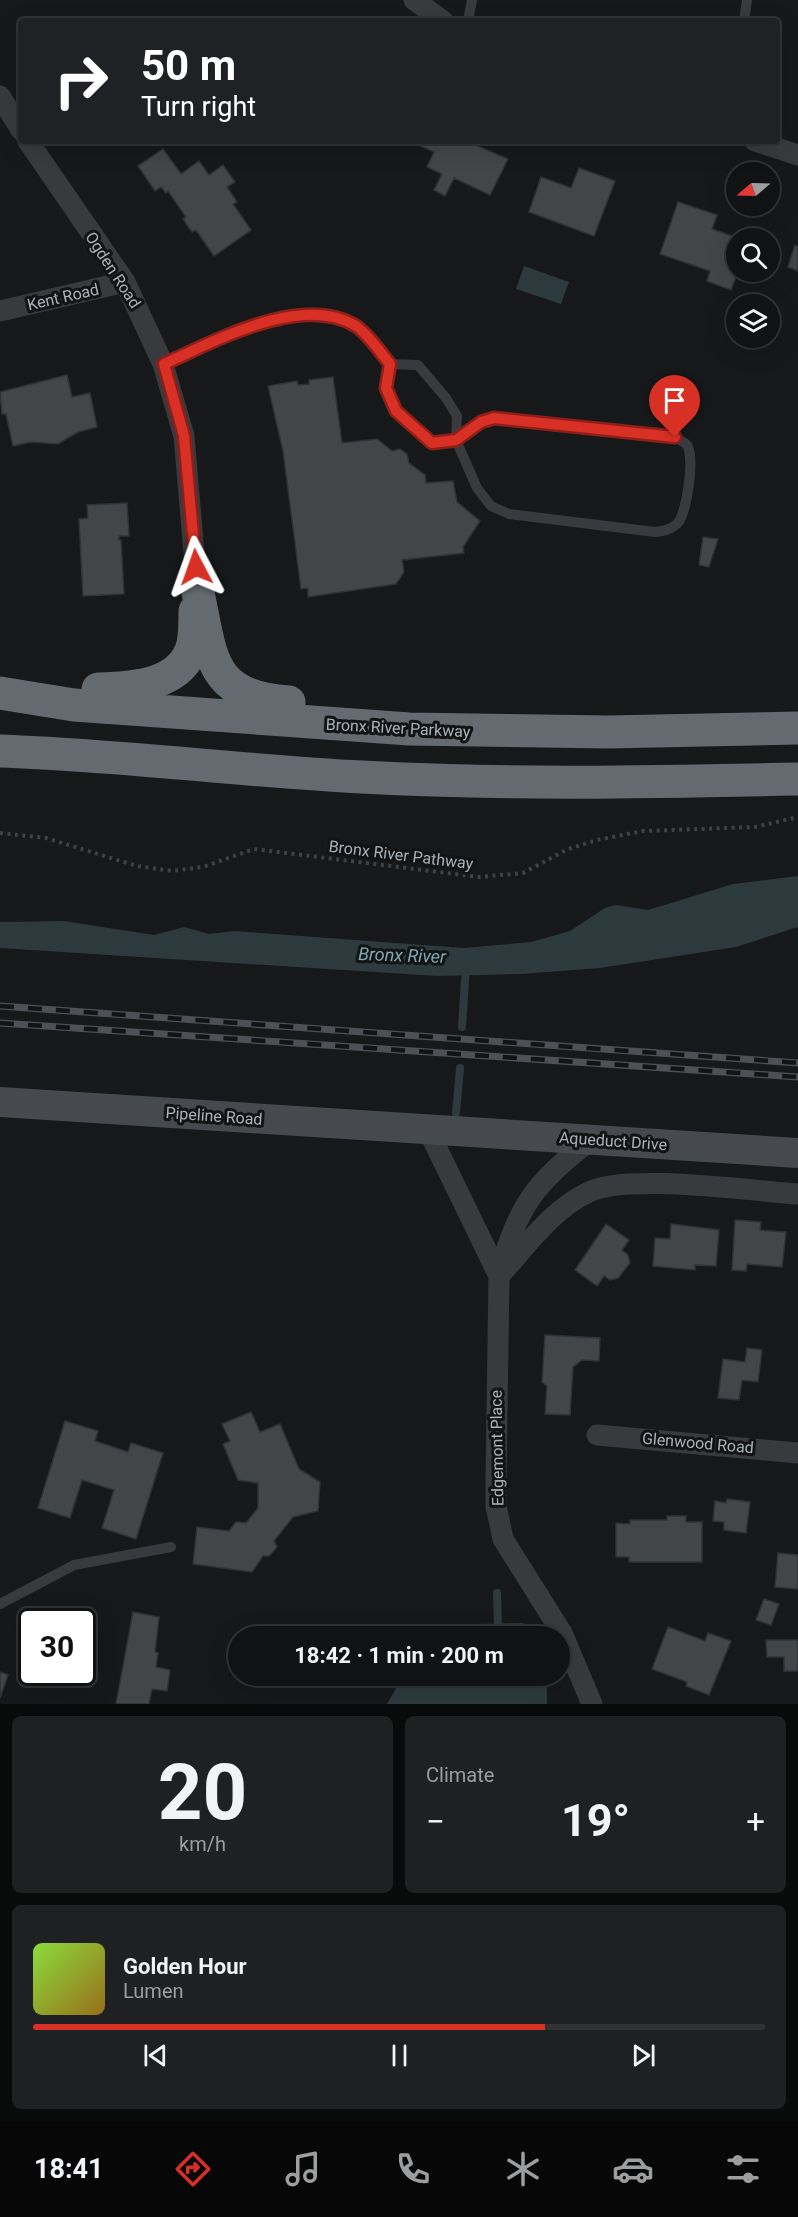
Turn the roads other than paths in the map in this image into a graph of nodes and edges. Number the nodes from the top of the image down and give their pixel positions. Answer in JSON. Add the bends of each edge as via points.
{"nodes":[{"id":1,"x":414,"y":0,"type":"edge"},
{"id":2,"x":472,"y":0,"type":"edge"},
{"id":3,"x":747,"y":0,"type":"edge"},
{"id":4,"x":439,"y":18,"type":"edge"},
{"id":5,"x":469,"y":18,"type":"edge"},
{"id":6,"x":744,"y":18,"type":"edge"},
{"id":7,"x":0,"y":96,"type":"edge"},
{"id":8,"x":18,"y":125,"type":"edge"},
{"id":9,"x":30,"y":144,"type":"edge"},
{"id":10,"x":765,"y":144,"type":"edge"},
{"id":11,"x":798,"y":155,"type":"edge"},
{"id":12,"x":125,"y":282,"type":"junction"},
{"id":13,"x":0,"y":311,"type":"edge"},
{"id":14,"x":164,"y":364,"type":"junction"},
{"id":15,"x":390,"y":364,"type":"junction"},
{"id":16,"x":456,"y":440,"type":"junction"},
{"id":17,"x":197,"y":588,"type":"junction"},
{"id":18,"x":0,"y":692,"type":"edge"},
{"id":19,"x":798,"y":728,"type":"edge"},
{"id":20,"x":510,"y":732,"type":"junction"},
{"id":21,"x":0,"y":751,"type":"edge"},
{"id":22,"x":798,"y":779,"type":"edge"},
{"id":23,"x":0,"y":1102,"type":"edge"},
{"id":24,"x":428,"y":1130,"type":"junction"},
{"id":25,"x":591,"y":1140,"type":"junction"},
{"id":26,"x":798,"y":1153,"type":"edge"},
{"id":27,"x":798,"y":1194,"type":"edge"},
{"id":28,"x":499,"y":1276,"type":"junction"},
{"id":29,"x":597,"y":1435,"type":"dead end"},
{"id":30,"x":798,"y":1453,"type":"edge"},
{"id":31,"x":171,"y":1547,"type":"dead end"},
{"id":32,"x":0,"y":1604,"type":"edge"},
{"id":33,"x":592,"y":1704,"type":"edge"}],
"edges":[{"from":1,"to":4,"type":"street"},
{"from":2,"to":5,"type":"lane"},
{"from":3,"to":6,"type":"lane"},
{"from":7,"to":8,"type":"street"},
{"from":9,"to":12,"type":"street","name":"Ogden Road"},
{"from":10,"to":11,"type":"street"},
{"from":12,"to":13,"type":"street","name":"Kent Road"},
{"from":12,"to":14,"type":"street","name":"Ogden Road"},
{"from":14,"to":15,"type":"lane","via":[[241,330],[313,314],[337,317],[358,327]]},
{"from":14,"to":17,"type":"street","name":"Ogden Road","via":[[184,436]]},
{"from":15,"to":16,"type":"lane","via":[[418,365],[457,416]]},
{"from":15,"to":16,"type":"lane","via":[[386,388],[396,411],[432,443]]},
{"from":16,"to":16,"type":"lane","via":[[481,422],[494,418],[675,437],[686,444],[690,456],[685,509],[670,530],[655,532],[509,514],[491,506],[477,488]]},
{"from":17,"to":18,"type":"highway","via":[[193,644],[180,665],[159,681],[134,688]]},
{"from":17,"to":20,"type":"highway","via":[[216,666],[232,687],[245,695],[370,707]]},
{"from":18,"to":20,"type":"highway","name":"Bronx River Parkway","via":[[74,705],[316,723]]},
{"from":19,"to":20,"type":"highway","name":"Bronx River Parkway"},
{"from":21,"to":22,"type":"highway","via":[[441,781]]},
{"from":23,"to":24,"type":"street","name":"Pipeline Road"},
{"from":24,"to":25,"type":"street","name":"Aqueduct Drive"},
{"from":24,"to":28,"type":"street","name":"Edgemont Place"},
{"from":25,"to":26,"type":"street","name":"Aqueduct Drive"},
{"from":25,"to":28,"type":"street","name":"Edgemont Place","via":[[552,1171],[522,1207]]},
{"from":27,"to":28,"type":"street","via":[[632,1183],[604,1186],[558,1212]]},
{"from":28,"to":33,"type":"street","name":"Edgemont Place","via":[[499,1523],[510,1552],[562,1633]]},
{"from":29,"to":30,"type":"street","name":"Glenwood Road"},
{"from":31,"to":32,"type":"lane","via":[[74,1565]]}]}
